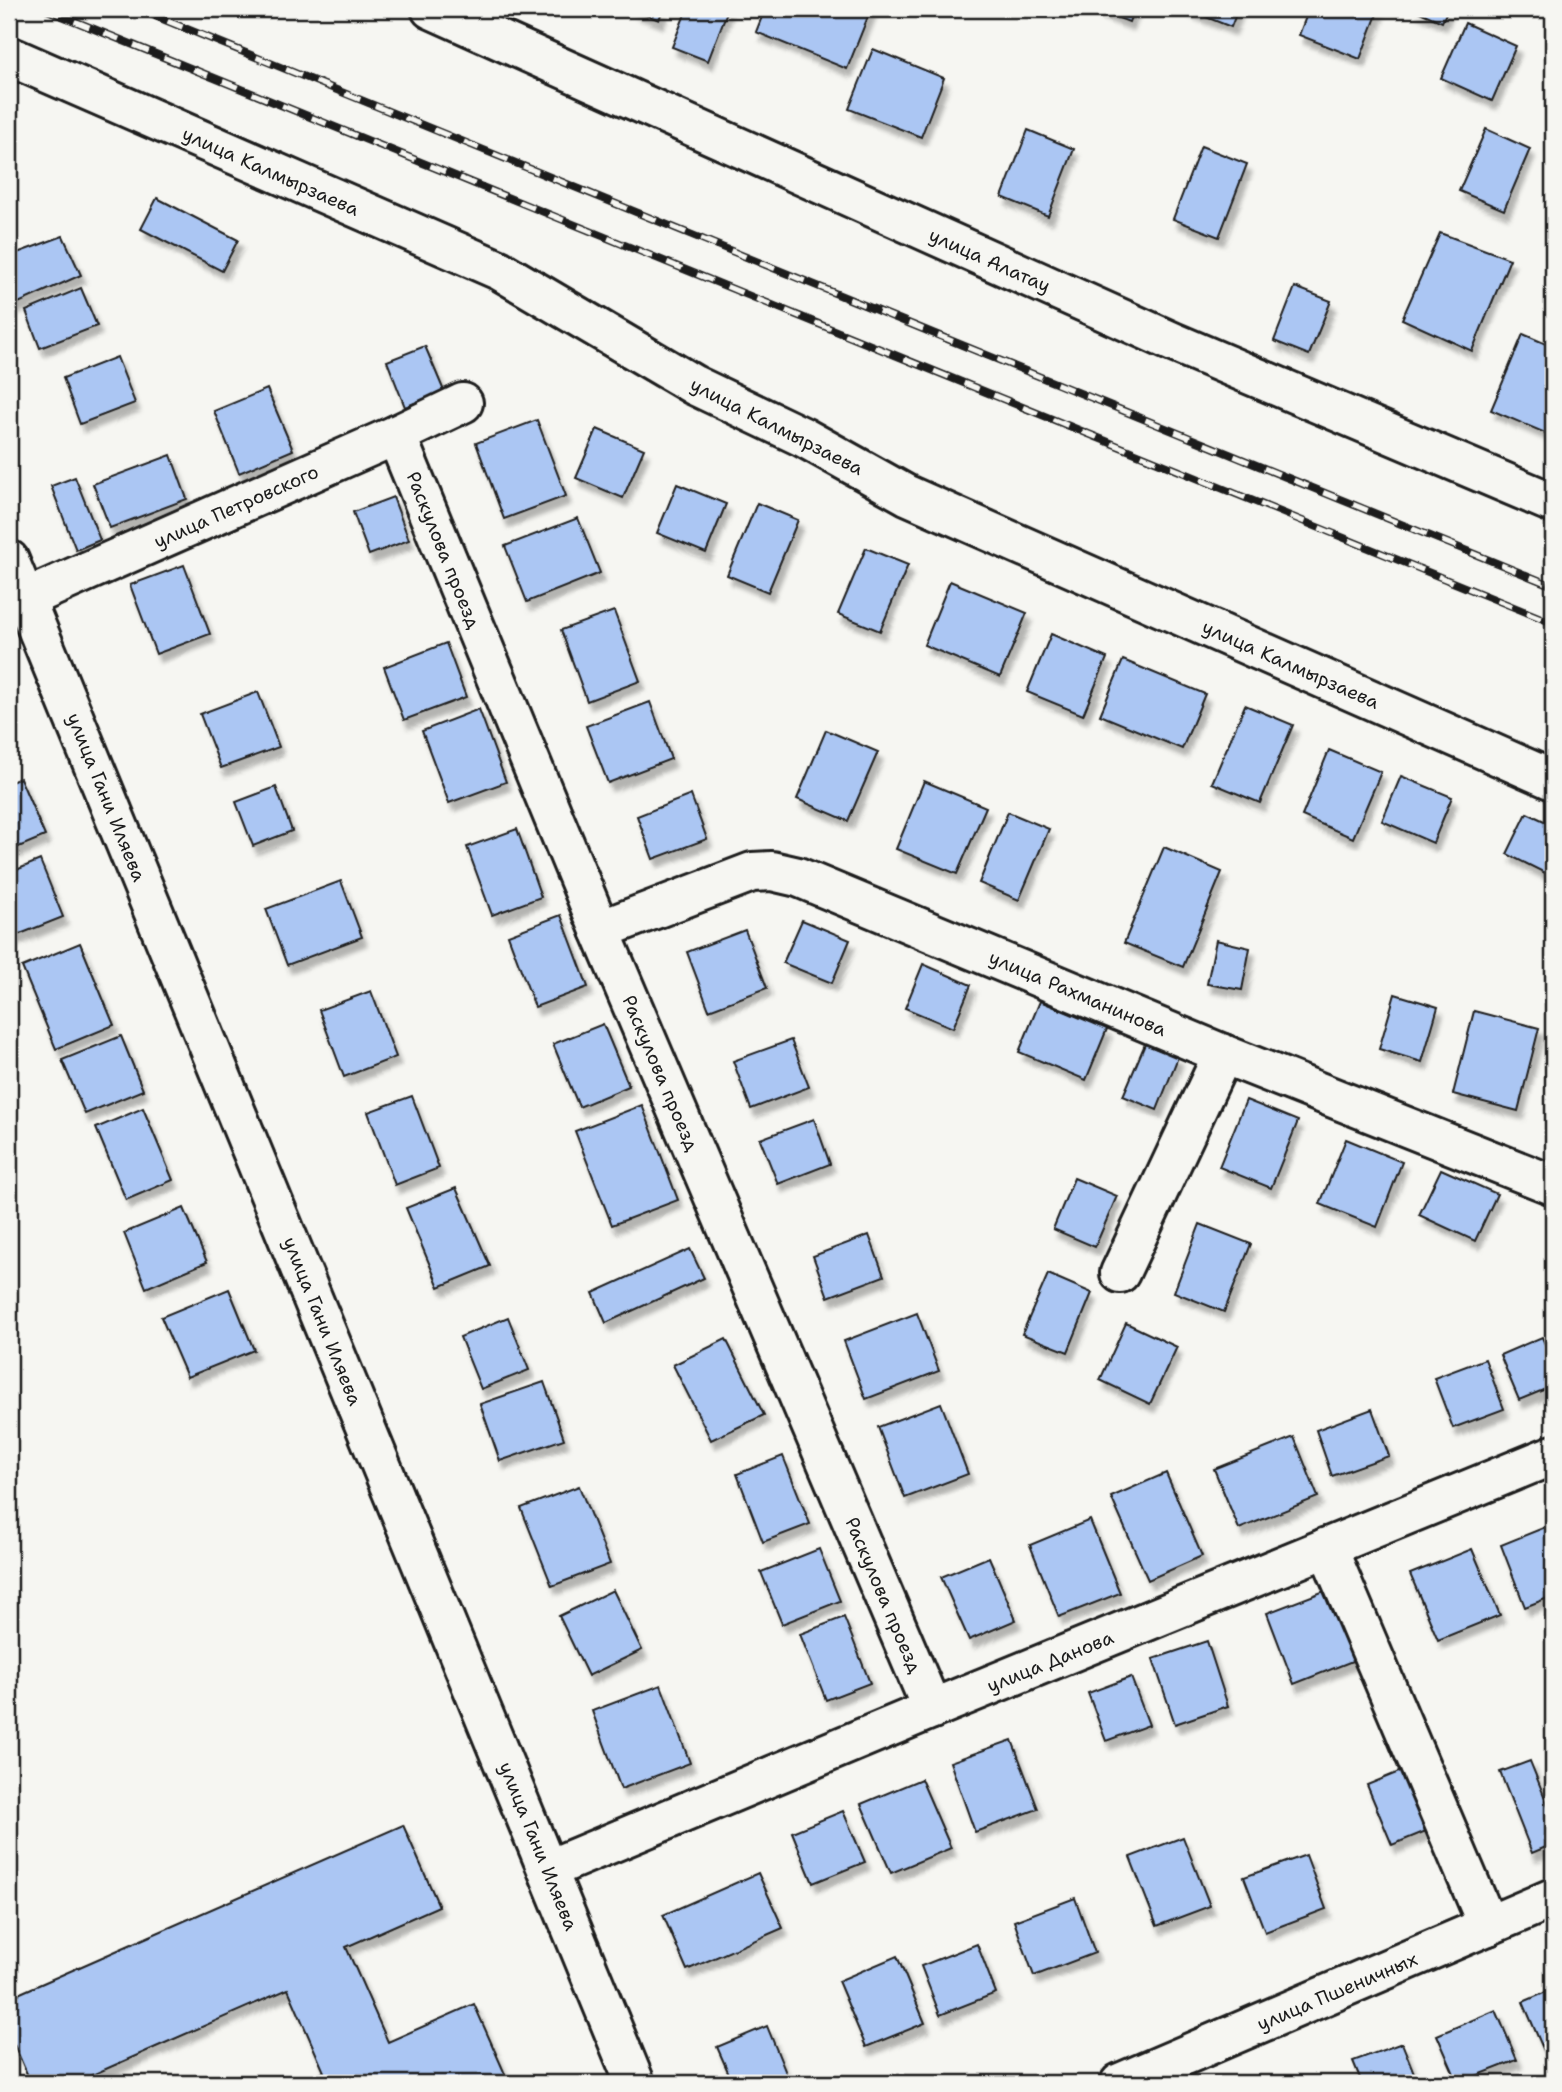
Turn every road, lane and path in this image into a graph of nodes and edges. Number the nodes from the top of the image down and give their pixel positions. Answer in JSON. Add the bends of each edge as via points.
{"nodes":[{"id":1,"x":431,"y":9,"type":"edge"},
{"id":2,"x":9,"y":56,"type":"edge"},
{"id":3,"x":463,"y":403,"type":"dead end"},
{"id":4,"x":396,"y":435,"type":"junction"},
{"id":5,"x":1553,"y":503,"type":"edge"},
{"id":6,"x":9,"y":560,"type":"edge"},
{"id":7,"x":17,"y":603,"type":"edge"},
{"id":8,"x":1553,"y":780,"type":"edge"},
{"id":9,"x":600,"y":930,"type":"junction"},
{"id":10,"x":1223,"y":1054,"type":"junction"},
{"id":11,"x":1553,"y":1185,"type":"edge"},
{"id":12,"x":1120,"y":1273,"type":"dead end"},
{"id":13,"x":1553,"y":1455,"type":"edge"},
{"id":14,"x":1326,"y":1547,"type":"junction"},
{"id":15,"x":932,"y":1709,"type":"junction"},
{"id":16,"x":549,"y":1869,"type":"junction"},
{"id":17,"x":1553,"y":1898,"type":"edge"},
{"id":18,"x":1489,"y":1926,"type":"junction"},
{"id":19,"x":635,"y":2083,"type":"edge"},
{"id":20,"x":1121,"y":2083,"type":"edge"}],
"edges":[{"from":1,"to":5,"type":"street","name":"улица Алатау","via":[[1173,342]]},
{"from":2,"to":8,"type":"street","name":"улица Калмырзаева","via":[[499,270],[694,385],[803,437],[907,495]]},
{"from":3,"to":4,"type":"street","name":"улица Петровского"},
{"from":4,"to":7,"type":"street","name":"улица Петровского"},
{"from":4,"to":9,"type":"street","name":"Раскулова проезд"},
{"from":6,"to":7,"type":"street","name":"улица Гани Иляева"},
{"from":7,"to":16,"type":"street","name":"улица Гани Иляева"},
{"from":9,"to":10,"type":"street","name":"улица Рахманинова","via":[[752,872],[772,871],[798,877]]},
{"from":9,"to":15,"type":"street","name":"Раскулова проезд"},
{"from":10,"to":11,"type":"street","name":"улица Рахманинова"},
{"from":10,"to":12,"type":"street"},
{"from":13,"to":14,"type":"street","name":"улица Данова"},
{"from":14,"to":15,"type":"street","name":"улица Данова"},
{"from":14,"to":18,"type":"street"},
{"from":15,"to":16,"type":"street","name":"улица Данова"},
{"from":16,"to":19,"type":"street","name":"улица Гани Иляева"},
{"from":17,"to":18,"type":"street","name":"улица Пшеничных"},
{"from":18,"to":20,"type":"street","name":"улица Пшеничных"}]}
